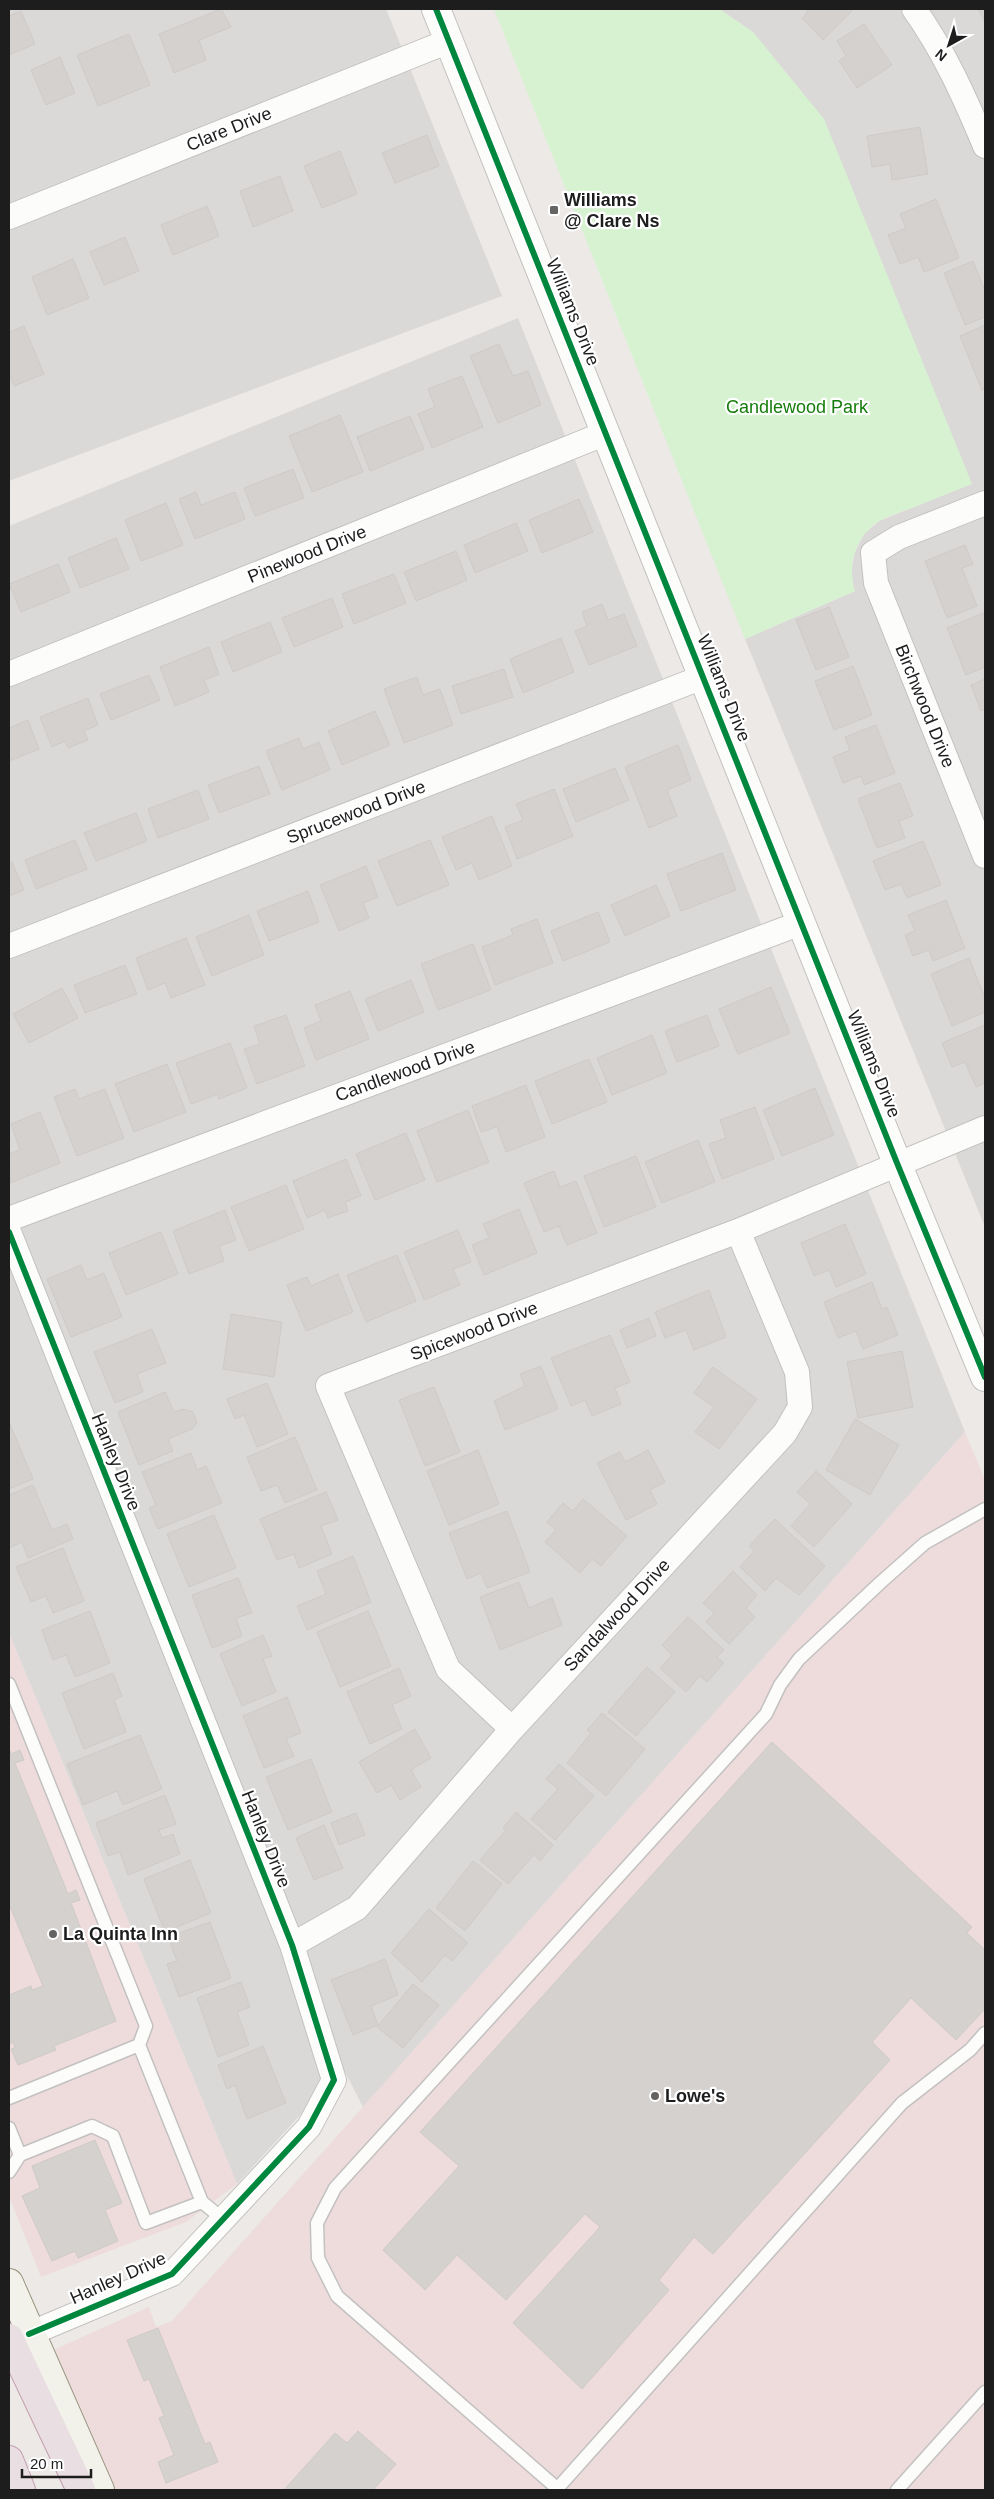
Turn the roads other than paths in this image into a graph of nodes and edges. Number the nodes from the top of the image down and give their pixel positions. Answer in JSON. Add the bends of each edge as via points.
{"nodes":[{"id":1,"x":436,"y":9,"type":"edge"},
{"id":2,"x":914,"y":9,"type":"edge"},
{"id":3,"x":449,"y":41,"type":"junction"},
{"id":4,"x":985,"y":146,"type":"edge"},
{"id":5,"x":9,"y":217,"type":"edge"},
{"id":6,"x":606,"y":433,"type":"junction"},
{"id":7,"x":985,"y":502,"type":"edge"},
{"id":8,"x":9,"y":674,"type":"edge"},
{"id":9,"x":703,"y":677,"type":"junction"},
{"id":10,"x":985,"y":856,"type":"edge"},
{"id":11,"x":801,"y":923,"type":"junction"},
{"id":12,"x":9,"y":946,"type":"edge"},
{"id":13,"x":985,"y":1128,"type":"edge"},
{"id":14,"x":897,"y":1163,"type":"junction"},
{"id":15,"x":9,"y":1219,"type":"edge"},
{"id":16,"x":738,"y":1231,"type":"junction"},
{"id":17,"x":9,"y":1232,"type":"edge"},
{"id":18,"x":985,"y":1377,"type":"edge"},
{"id":19,"x":985,"y":1509,"type":"edge"},
{"id":20,"x":9,"y":1684,"type":"edge"},
{"id":21,"x":512,"y":1729,"type":"junction"},
{"id":22,"x":292,"y":1945,"type":"junction"},
{"id":23,"x":985,"y":2033,"type":"edge"},
{"id":24,"x":139,"y":2045,"type":"junction"},
{"id":25,"x":9,"y":2098,"type":"edge"},
{"id":26,"x":9,"y":2128,"type":"edge"},
{"id":27,"x":20,"y":2155,"type":"junction"},
{"id":28,"x":9,"y":2172,"type":"edge"},
{"id":29,"x":202,"y":2202,"type":"junction"},
{"id":30,"x":223,"y":2220,"type":"junction"},
{"id":31,"x":9,"y":2282,"type":"edge"},
{"id":32,"x":19,"y":2336,"type":"edge"},
{"id":33,"x":985,"y":2392,"type":"edge"},
{"id":34,"x":9,"y":2460,"type":"edge"},
{"id":35,"x":21,"y":2490,"type":"edge"},
{"id":36,"x":81,"y":2490,"type":"edge"},
{"id":37,"x":100,"y":2490,"type":"edge"},
{"id":38,"x":558,"y":2490,"type":"edge"},
{"id":39,"x":897,"y":2490,"type":"edge"}],
"edges":[{"from":1,"to":3,"type":"street","name":"Williams Drive"},
{"from":2,"to":4,"type":"street","via":[[931,33],[958,84]]},
{"from":3,"to":5,"type":"street","name":"Clare Drive"},
{"from":3,"to":6,"type":"street","name":"Williams Drive"},
{"from":6,"to":8,"type":"street","name":"Pinewood Drive"},
{"from":6,"to":9,"type":"street","name":"Williams Drive"},
{"from":7,"to":10,"type":"street","name":"Birchwood Drive","via":[[899,537],[874,553],[876,582]]},
{"from":9,"to":11,"type":"street","name":"Williams Drive"},
{"from":9,"to":12,"type":"street","name":"Sprucewood Drive"},
{"from":11,"to":14,"type":"street","name":"Williams Drive"},
{"from":11,"to":15,"type":"street","name":"Candlewood Drive"},
{"from":13,"to":14,"type":"street","name":"Spicewood Drive"},
{"from":14,"to":16,"type":"street","name":"Spicewood Drive"},
{"from":14,"to":18,"type":"street","name":"Williams Drive"},
{"from":16,"to":21,"type":"street","name":"Sandalwood Drive","via":[[797,1372],[800,1407],[785,1433]]},
{"from":16,"to":21,"type":"street","name":"Spicewood Drive","via":[[328,1386],[448,1669]]},
{"from":17,"to":22,"type":"street","name":"Hanley Drive"},
{"from":19,"to":38,"type":"lane","via":[[924,1544],[799,1659],[780,1685],[766,1714],[335,2188],[317,2223],[318,2258],[337,2296]]},
{"from":20,"to":24,"type":"lane","via":[[146,2026]]},
{"from":21,"to":22,"type":"street","name":"Sandalwood Drive","via":[[357,1908]]},
{"from":22,"to":30,"type":"street","name":"Hanley Drive","via":[[334,2080],[310,2127]]},
{"from":23,"to":38,"type":"lane","via":[[970,2050],[902,2102]]},
{"from":24,"to":25,"type":"lane"},
{"from":24,"to":29,"type":"lane"},
{"from":26,"to":27,"type":"lane"},
{"from":27,"to":28,"type":"lane"},
{"from":27,"to":29,"type":"lane","via":[[92,2126],[113,2136],[146,2223]]},
{"from":29,"to":30,"type":"lane"},
{"from":30,"to":32,"type":"street","name":"Hanley Drive","via":[[172,2274]]},
{"from":31,"to":32,"type":"main road"},
{"from":32,"to":36,"type":"highway"},
{"from":32,"to":37,"type":"main road"},
{"from":33,"to":39,"type":"lane"},
{"from":34,"to":35,"type":"highway"}]}
